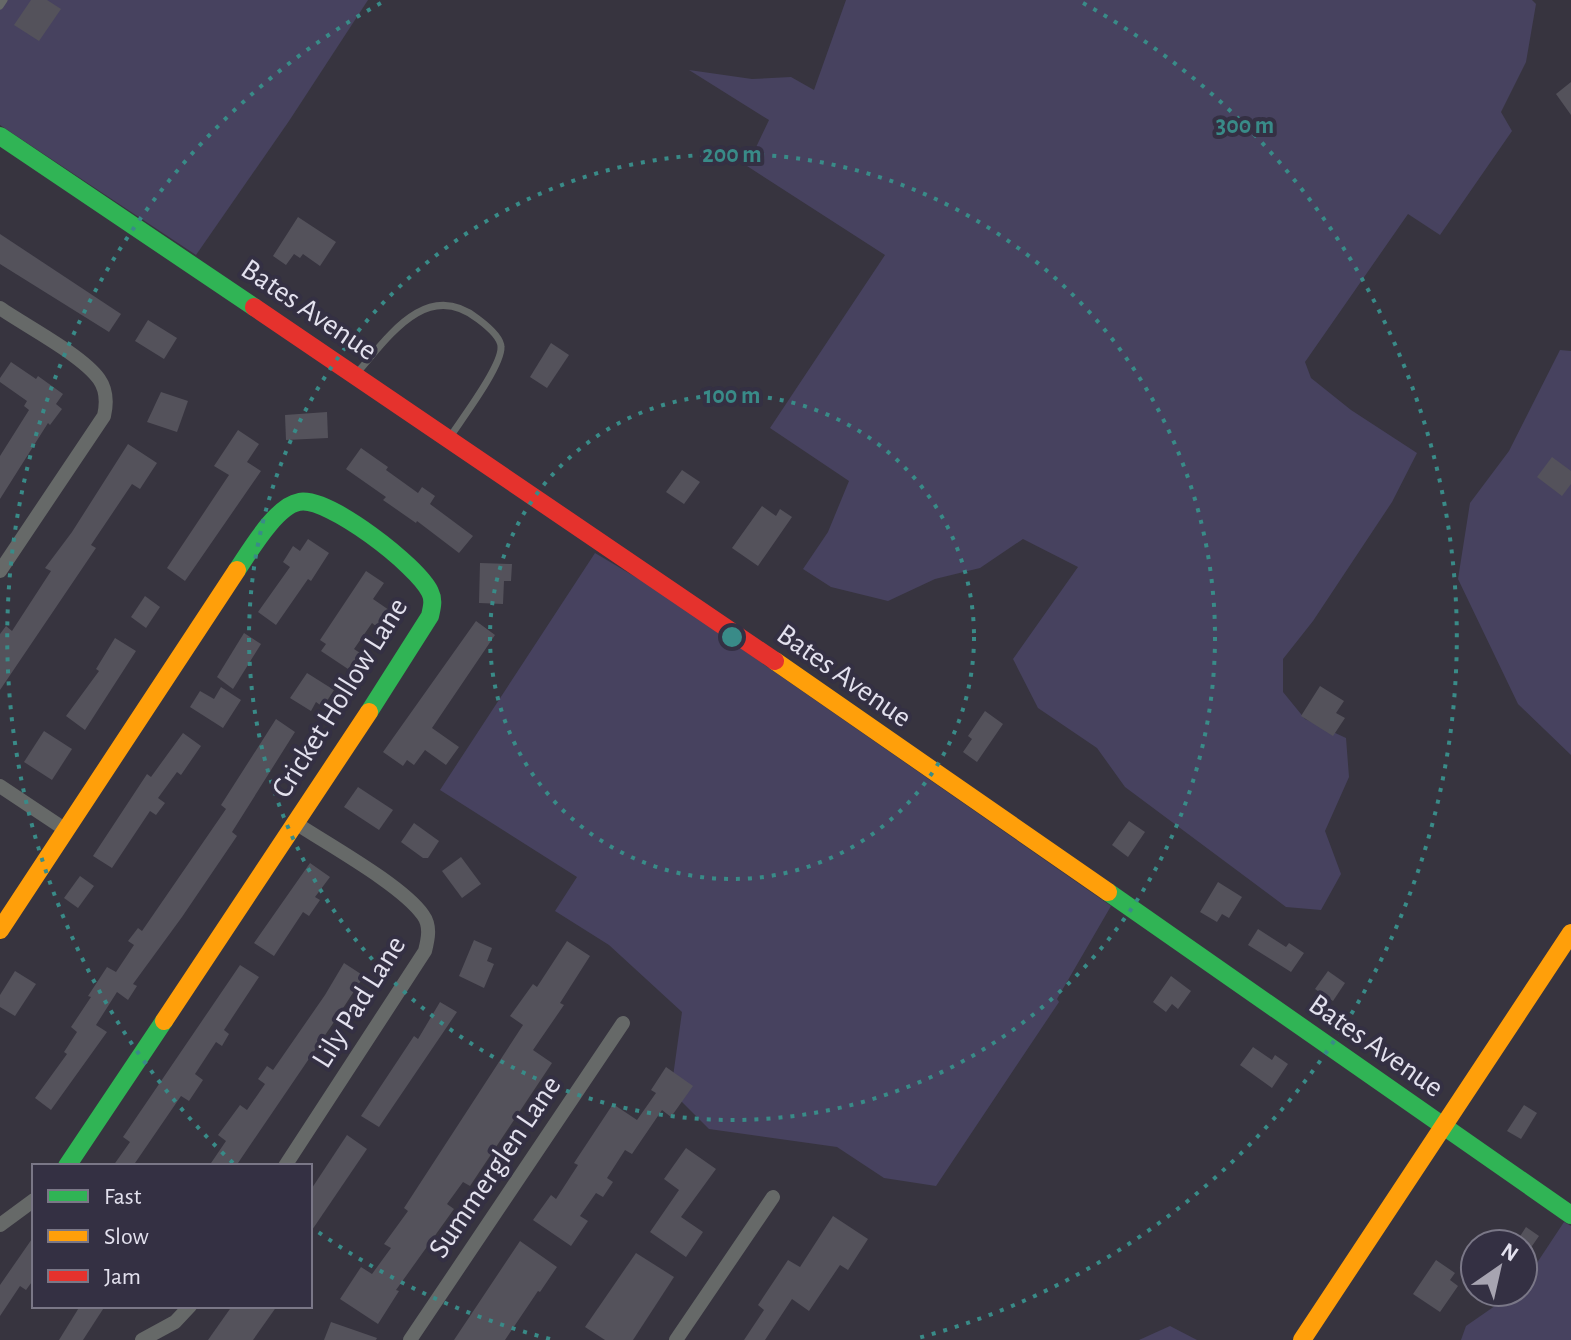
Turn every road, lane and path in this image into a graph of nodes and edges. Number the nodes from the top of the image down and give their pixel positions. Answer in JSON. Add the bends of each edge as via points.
{"nodes":[{"id":1,"x":4,"y":0,"type":"edge"},
{"id":2,"x":0,"y":6,"type":"edge"},
{"id":3,"x":0,"y":136,"type":"edge"},
{"id":4,"x":0,"y":308,"type":"edge"},
{"id":5,"x":355,"y":375,"type":"junction"},
{"id":6,"x":448,"y":439,"type":"junction"},
{"id":7,"x":0,"y":571,"type":"edge"},
{"id":8,"x":0,"y":786,"type":"edge"},
{"id":9,"x":294,"y":822,"type":"junction"},
{"id":10,"x":66,"y":830,"type":"junction"},
{"id":11,"x":0,"y":930,"type":"edge"},
{"id":12,"x":1571,"y":933,"type":"edge"},
{"id":13,"x":623,"y":1023,"type":"dead end"},
{"id":14,"x":1444,"y":1128,"type":"junction"},
{"id":15,"x":68,"y":1164,"type":"edge"},
{"id":16,"x":286,"y":1164,"type":"edge"},
{"id":17,"x":773,"y":1197,"type":"dead end"},
{"id":18,"x":32,"y":1201,"type":"edge"},
{"id":19,"x":1571,"y":1215,"type":"edge"},
{"id":20,"x":0,"y":1225,"type":"edge"},
{"id":21,"x":188,"y":1308,"type":"edge"},
{"id":22,"x":142,"y":1340,"type":"edge"},
{"id":23,"x":410,"y":1340,"type":"edge"},
{"id":24,"x":676,"y":1340,"type":"edge"},
{"id":25,"x":1302,"y":1340,"type":"edge"}],
"edges":[{"from":1,"to":2,"type":"lane"},
{"from":3,"to":5,"type":"street","name":"Bates Avenue"},
{"from":4,"to":7,"type":"street","via":[[88,366],[104,388],[106,406]]},
{"from":5,"to":6,"type":"street","name":"Bates Avenue"},
{"from":5,"to":6,"type":"lane","via":[[421,309],[449,305],[476,317],[502,349]]},
{"from":6,"to":14,"type":"street","name":"Bates Avenue","via":[[659,580]]},
{"from":8,"to":10,"type":"street"},
{"from":9,"to":10,"type":"street","name":"Cricket Hollow Lane","via":[[397,670],[433,599],[432,590],[398,557],[339,516],[303,501],[279,515],[258,539]]},
{"from":9,"to":15,"type":"street","name":"Cricket Hollow Lane"},
{"from":9,"to":16,"type":"street","name":"Lily Pad Lane","via":[[404,895],[424,916],[428,939]]},
{"from":10,"to":11,"type":"street","name":"Cricket Hollow Lane"},
{"from":12,"to":14,"type":"street"},
{"from":13,"to":23,"type":"street","name":"Summerglen Lane"},
{"from":14,"to":19,"type":"street","name":"Bates Avenue"},
{"from":14,"to":25,"type":"street"},
{"from":17,"to":24,"type":"street"},
{"from":18,"to":20,"type":"street"},
{"from":21,"to":22,"type":"street","via":[[175,1322]]}]}
